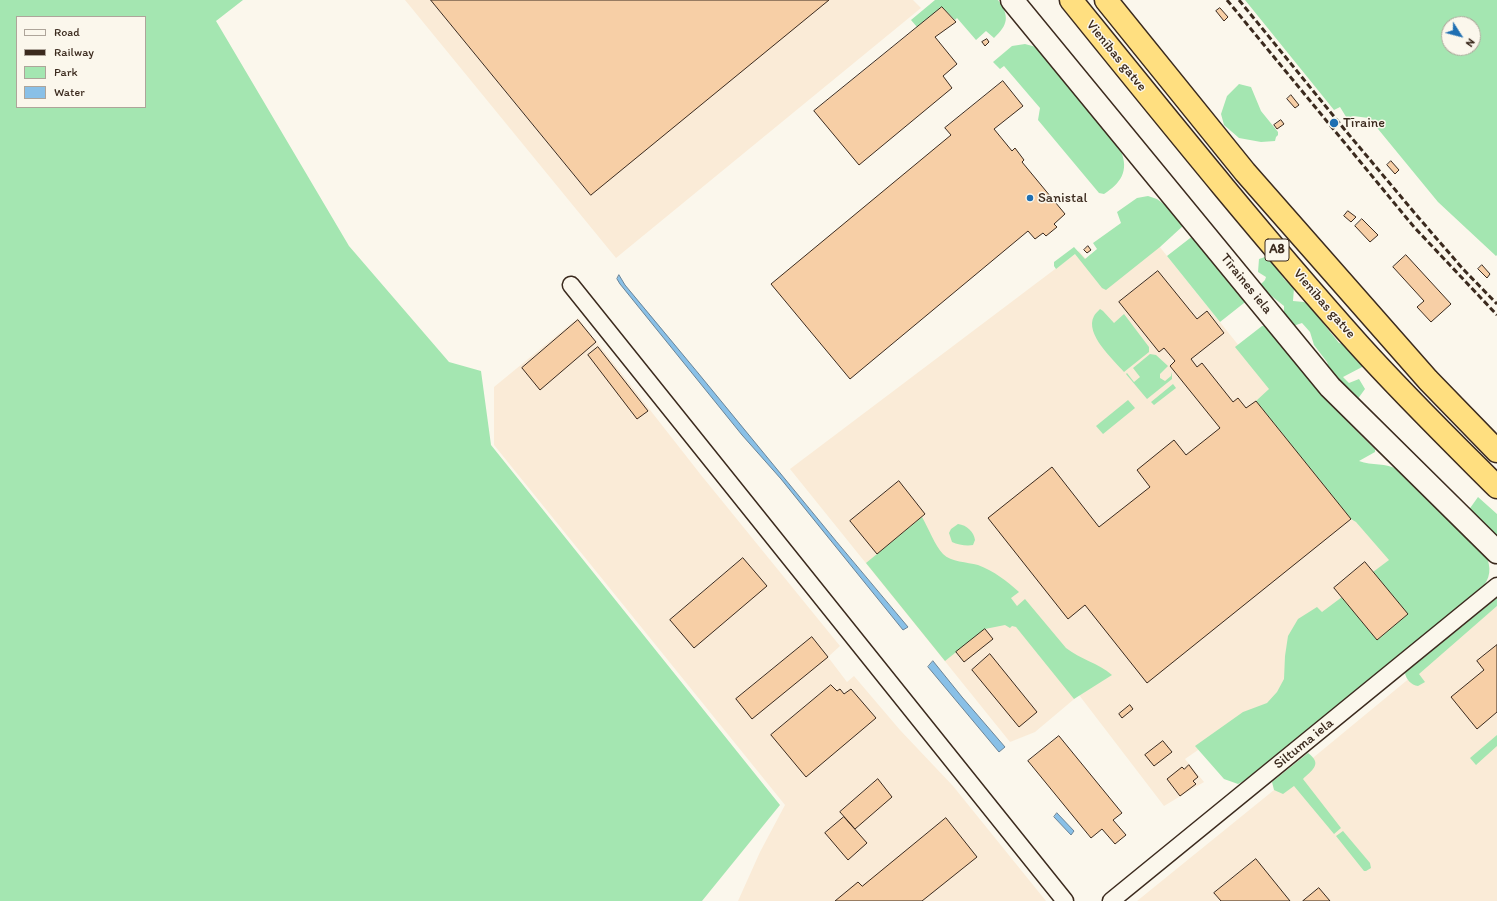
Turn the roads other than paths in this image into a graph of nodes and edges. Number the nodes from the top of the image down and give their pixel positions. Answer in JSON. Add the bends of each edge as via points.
{"nodes":[{"id":1,"x":1012,"y":0,"type":"edge"},
{"id":2,"x":1071,"y":0,"type":"edge"},
{"id":3,"x":1106,"y":0,"type":"edge"},
{"id":4,"x":571,"y":285,"type":"dead end"},
{"id":5,"x":1497,"y":451,"type":"edge"},
{"id":6,"x":1497,"y":487,"type":"edge"},
{"id":7,"x":1497,"y":552,"type":"edge"},
{"id":8,"x":1497,"y":586,"type":"edge"},
{"id":9,"x":1065,"y":901,"type":"edge"},
{"id":10,"x":1111,"y":901,"type":"edge"}],
"edges":[{"from":1,"to":7,"type":"street","name":"Tīraines iela","via":[[1330,387]]},
{"from":2,"to":6,"type":"highway","name":"Vienības gatve","number":"A8","via":[[1307,286],[1416,406]]},
{"from":3,"to":5,"type":"highway","name":"Vienības gatve","number":"A8","via":[[1245,172],[1428,380]]},
{"from":4,"to":9,"type":"street"},
{"from":8,"to":10,"type":"street","name":"Siltuma iela"}]}
